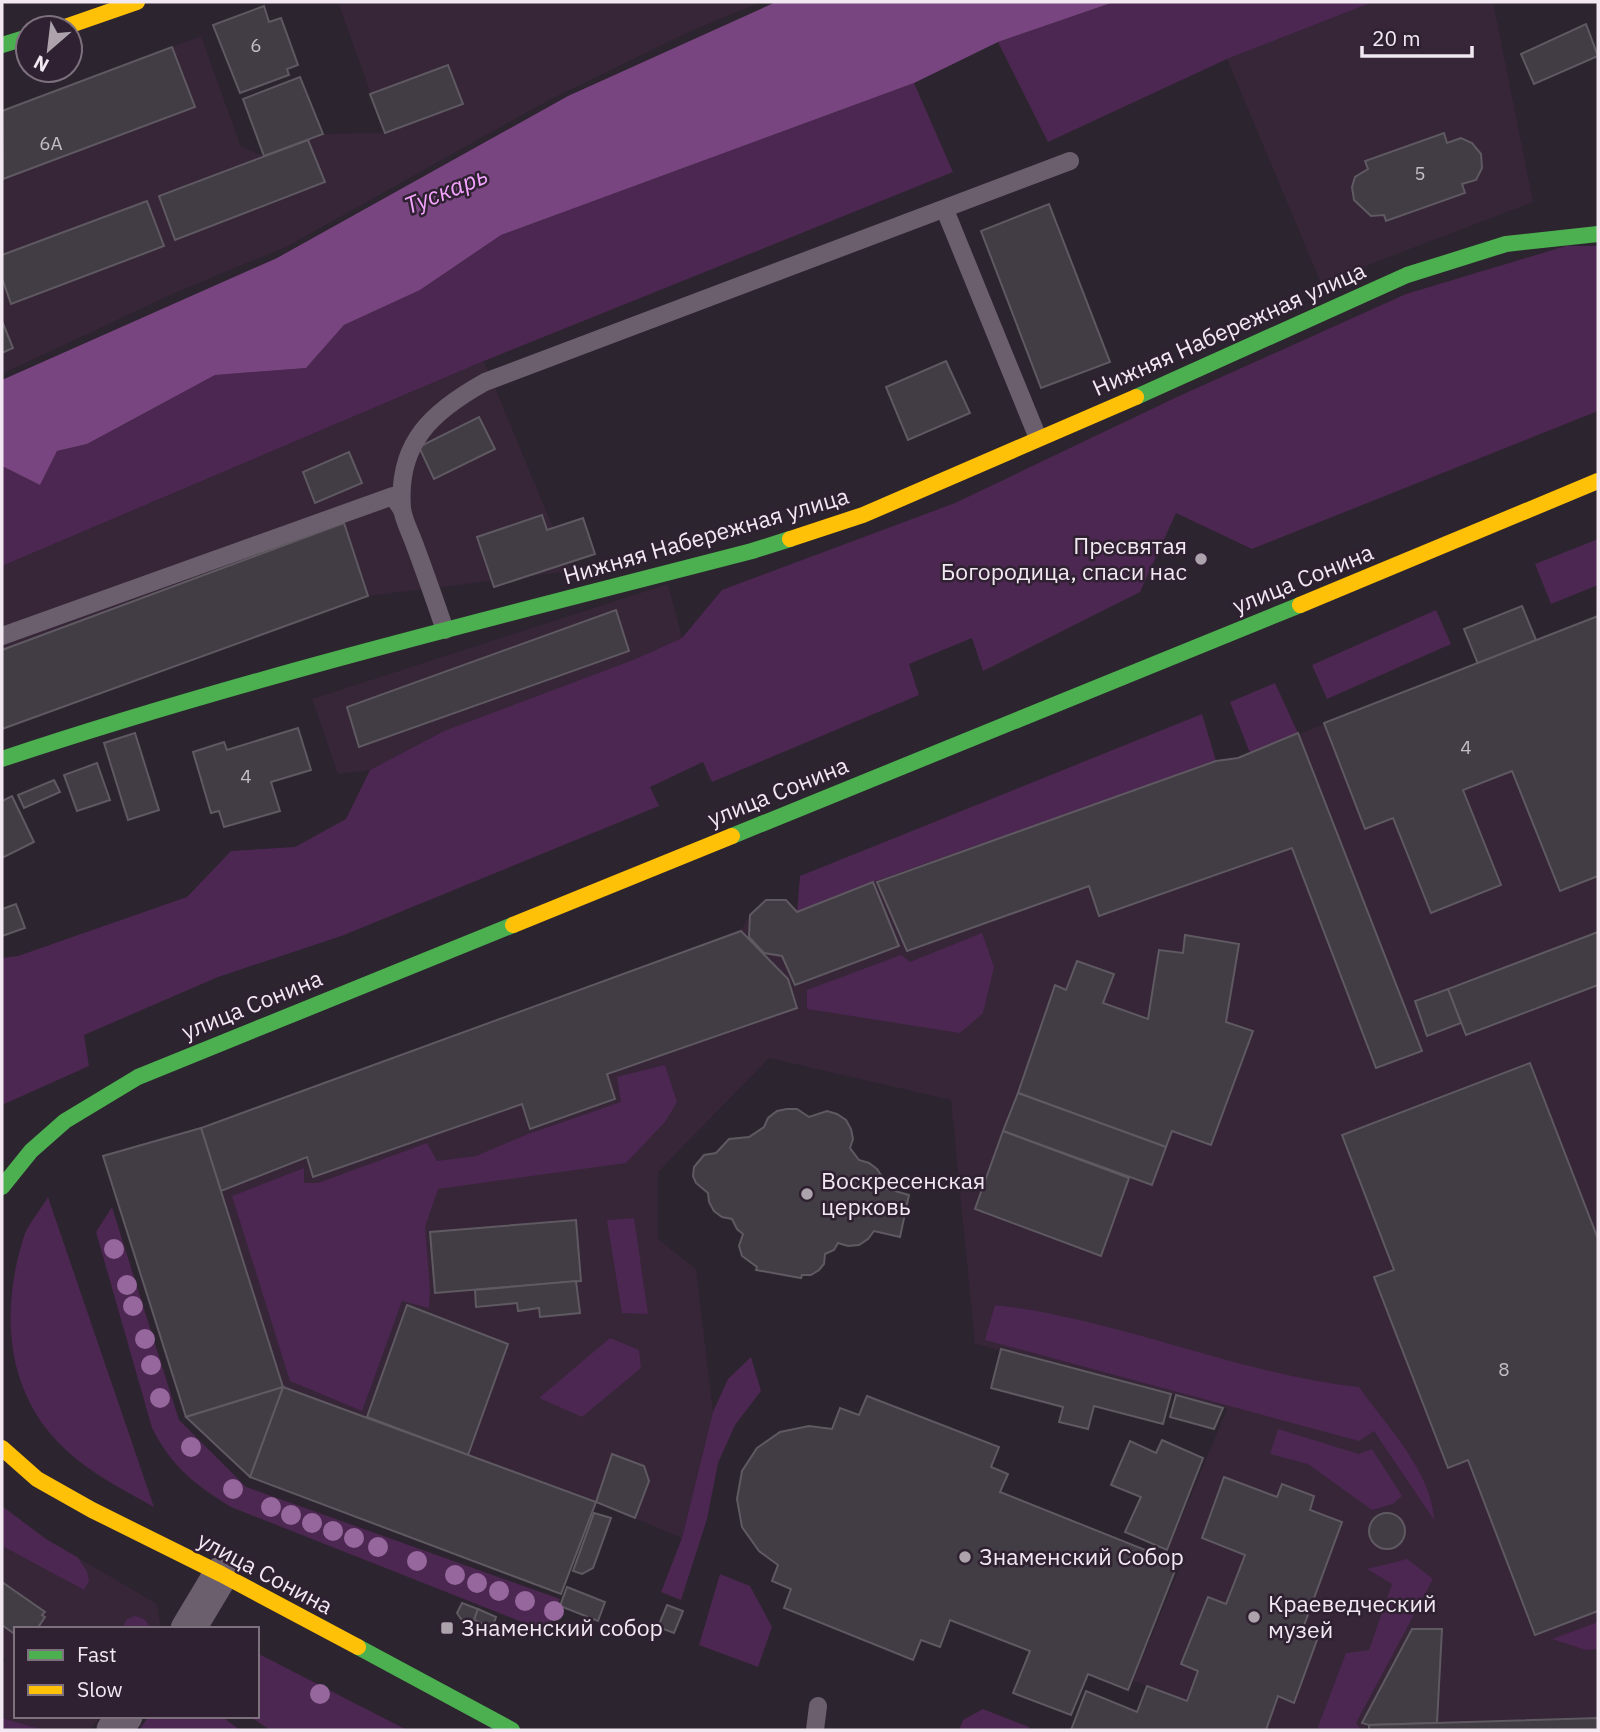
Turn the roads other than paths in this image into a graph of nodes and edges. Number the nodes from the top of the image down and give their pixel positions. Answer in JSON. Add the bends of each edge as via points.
{"nodes":[{"id":1,"x":137,"y":2,"type":"edge"},
{"id":2,"x":84,"y":20,"type":"edge"},
{"id":3,"x":1070,"y":161,"type":"dead end"},
{"id":4,"x":944,"y":210,"type":"junction"},
{"id":5,"x":1598,"y":234,"type":"edge"},
{"id":6,"x":1038,"y":438,"type":"junction"},
{"id":7,"x":1598,"y":481,"type":"edge"},
{"id":8,"x":402,"y":510,"type":"junction"},
{"id":9,"x":445,"y":630,"type":"junction"},
{"id":10,"x":2,"y":636,"type":"edge"},
{"id":11,"x":2,"y":759,"type":"edge"},
{"id":12,"x":2,"y":1187,"type":"edge"},
{"id":13,"x":2,"y":1448,"type":"edge"},
{"id":14,"x":221,"y":1574,"type":"junction"},
{"id":15,"x":189,"y":1627,"type":"edge"},
{"id":16,"x":818,"y":1706,"type":"dead end"},
{"id":17,"x":513,"y":1730,"type":"edge"},
{"id":18,"x":815,"y":1730,"type":"edge"}],
"edges":[{"from":1,"to":2,"type":"main road"},
{"from":3,"to":4,"type":"lane"},
{"from":4,"to":6,"type":"lane"},
{"from":4,"to":8,"type":"lane","via":[[485,382],[431,419],[415,441],[404,468]]},
{"from":5,"to":6,"type":"main road","name":"Нижняя Набережная улица","via":[[1506,244],[1407,275]]},
{"from":6,"to":9,"type":"main road","name":"Нижняя Набережная улица","via":[[863,515],[752,551]]},
{"from":7,"to":12,"type":"main road","name":"улица Сонина","via":[[138,1077],[65,1121],[31,1151]]},
{"from":8,"to":9,"type":"lane"},
{"from":8,"to":10,"type":"lane","via":[[393,496]]},
{"from":9,"to":11,"type":"main road","name":"Нижняя Набережная улица","via":[[113,722]]},
{"from":13,"to":14,"type":"main road","name":"улица Сонина","via":[[37,1479]]},
{"from":14,"to":15,"type":"street"},
{"from":14,"to":17,"type":"main road","name":"улица Сонина"},
{"from":16,"to":18,"type":"lane"}]}
